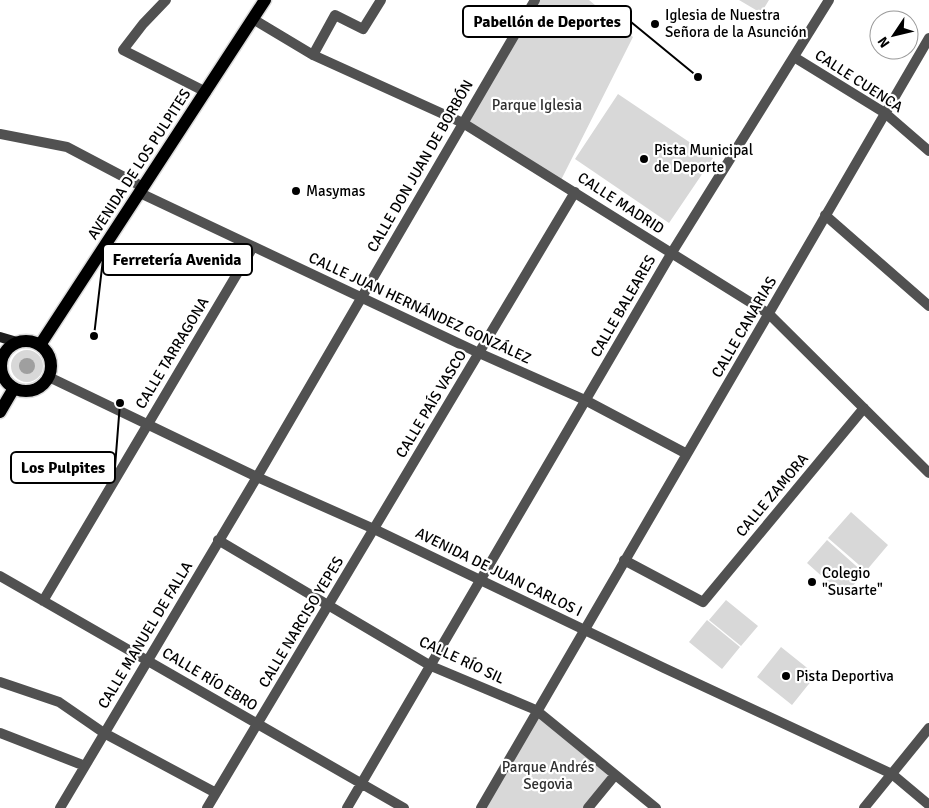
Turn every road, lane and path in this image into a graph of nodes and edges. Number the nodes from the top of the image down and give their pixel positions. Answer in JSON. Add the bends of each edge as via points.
{"nodes":[{"id":1,"x":166,"y":0,"type":"edge"},
{"id":2,"x":264,"y":0,"type":"edge"},
{"id":3,"x":381,"y":0,"type":"edge"},
{"id":4,"x":535,"y":0,"type":"edge"},
{"id":5,"x":829,"y":0,"type":"edge"},
{"id":6,"x":253,"y":19,"type":"junction"},
{"id":7,"x":929,"y":38,"type":"edge"},
{"id":8,"x":313,"y":54,"type":"junction"},
{"id":9,"x":794,"y":57,"type":"junction"},
{"id":10,"x":206,"y":92,"type":"junction"},
{"id":11,"x":885,"y":113,"type":"junction"},
{"id":12,"x":463,"y":123,"type":"junction"},
{"id":13,"x":0,"y":134,"type":"edge"},
{"id":14,"x":929,"y":151,"type":"edge"},
{"id":15,"x":142,"y":190,"type":"junction"},
{"id":16,"x":575,"y":192,"type":"junction"},
{"id":17,"x":826,"y":215,"type":"junction"},
{"id":18,"x":253,"y":247,"type":"junction"},
{"id":19,"x":671,"y":254,"type":"junction"},
{"id":20,"x":361,"y":297,"type":"junction"},
{"id":21,"x":929,"y":306,"type":"edge"},
{"id":22,"x":768,"y":314,"type":"junction"},
{"id":23,"x":0,"y":337,"type":"edge"},
{"id":24,"x":17,"y":342,"type":"junction"},
{"id":25,"x":40,"y":345,"type":"junction"},
{"id":26,"x":479,"y":353,"type":"junction"},
{"id":27,"x":0,"y":366,"type":"edge"},
{"id":28,"x":49,"y":377,"type":"junction"},
{"id":29,"x":14,"y":388,"type":"junction"},
{"id":30,"x":585,"y":400,"type":"junction"},
{"id":31,"x":864,"y":408,"type":"junction"},
{"id":32,"x":0,"y":412,"type":"edge"},
{"id":33,"x":148,"y":424,"type":"junction"},
{"id":34,"x":687,"y":454,"type":"junction"},
{"id":35,"x":929,"y":473,"type":"edge"},
{"id":36,"x":257,"y":477,"type":"junction"},
{"id":37,"x":374,"y":529,"type":"junction"},
{"id":38,"x":218,"y":540,"type":"junction"},
{"id":39,"x":624,"y":560,"type":"junction"},
{"id":40,"x":0,"y":576,"type":"edge"},
{"id":41,"x":480,"y":580,"type":"junction"},
{"id":42,"x":43,"y":601,"type":"junction"},
{"id":43,"x":328,"y":605,"type":"junction"},
{"id":44,"x":584,"y":630,"type":"junction"},
{"id":45,"x":148,"y":659,"type":"junction"},
{"id":46,"x":430,"y":666,"type":"junction"},
{"id":47,"x":0,"y":682,"type":"edge"},
{"id":48,"x":536,"y":710,"type":"junction"},
{"id":49,"x":257,"y":725,"type":"junction"},
{"id":50,"x":929,"y":728,"type":"edge"},
{"id":51,"x":0,"y":733,"type":"edge"},
{"id":52,"x":104,"y":733,"type":"junction"},
{"id":53,"x":84,"y":766,"type":"junction"},
{"id":54,"x":892,"y":774,"type":"junction"},
{"id":55,"x":615,"y":775,"type":"junction"},
{"id":56,"x":361,"y":784,"type":"junction"},
{"id":57,"x":216,"y":793,"type":"junction"},
{"id":58,"x":929,"y":805,"type":"edge"},
{"id":59,"x":60,"y":808,"type":"edge"},
{"id":60,"x":207,"y":808,"type":"edge"},
{"id":61,"x":347,"y":808,"type":"edge"},
{"id":62,"x":404,"y":808,"type":"edge"},
{"id":63,"x":480,"y":808,"type":"edge"},
{"id":64,"x":588,"y":808,"type":"edge"},
{"id":65,"x":656,"y":808,"type":"edge"},
{"id":66,"x":864,"y":808,"type":"edge"}],
"edges":[{"from":1,"to":10,"type":"street","via":[[123,50]]},
{"from":2,"to":6,"type":"main road","name":"AVENIDA DE LOS PULPITES"},
{"from":3,"to":8,"type":"street","via":[[363,29],[335,15]]},
{"from":4,"to":12,"type":"street","name":"CALLE DON JUAN DE BORBÓN"},
{"from":5,"to":9,"type":"street","name":"CALLE BALEARES"},
{"from":6,"to":8,"type":"street","name":"CALLE MADRID"},
{"from":6,"to":10,"type":"main road","name":"AVENIDA DE LOS PULPITES"},
{"from":7,"to":11,"type":"street","name":"CALLE CANARIAS"},
{"from":8,"to":12,"type":"street","name":"CALLE MADRID"},
{"from":9,"to":11,"type":"street","name":"CALLE CUENCA"},
{"from":9,"to":19,"type":"street","name":"CALLE BALEARES"},
{"from":10,"to":15,"type":"main road","name":"AVENIDA DE LOS PULPITES"},
{"from":11,"to":14,"type":"street","name":"CALLE CUENCA"},
{"from":11,"to":17,"type":"street","name":"CALLE CANARIAS"},
{"from":12,"to":16,"type":"street","name":"CALLE MADRID"},
{"from":12,"to":20,"type":"street","name":"CALLE DON JUAN DE BORBÓN"},
{"from":13,"to":15,"type":"street","name":"CALLE JUAN HERNÁNDEZ GONZÁLEZ","via":[[67,147]]},
{"from":15,"to":18,"type":"street","name":"CALLE JUAN HERNÁNDEZ GONZÁLEZ"},
{"from":15,"to":25,"type":"main road","name":"AVENIDA DE LOS PULPITES"},
{"from":16,"to":19,"type":"street","name":"CALLE MADRID"},
{"from":16,"to":26,"type":"street","name":"CALLE PAÍS VASCO"},
{"from":17,"to":21,"type":"street"},
{"from":17,"to":22,"type":"street","name":"CALLE CANARIAS"},
{"from":18,"to":20,"type":"street","name":"CALLE JUAN HERNÁNDEZ GONZÁLEZ"},
{"from":18,"to":33,"type":"street","name":"CALLE TARRAGONA"},
{"from":19,"to":22,"type":"street","name":"CALLE MADRID"},
{"from":19,"to":30,"type":"street","name":"CALLE BALEARES"},
{"from":20,"to":26,"type":"street","name":"CALLE JUAN HERNÁNDEZ GONZÁLEZ"},
{"from":20,"to":36,"type":"street","name":"CALLE DON JUAN DE BORBÓN"},
{"from":22,"to":31,"type":"street","name":"CALLE MADRID"},
{"from":22,"to":34,"type":"street","name":"CALLE CANARIAS"},
{"from":23,"to":24,"type":"main road"},
{"from":24,"to":25,"type":"main road","via":[[30,341]]},
{"from":24,"to":27,"type":"main road","via":[[6,350]]},
{"from":25,"to":28,"type":"main road","via":[[51,361]]},
{"from":26,"to":30,"type":"street","name":"CALLE JUAN HERNÁNDEZ GONZÁLEZ"},
{"from":26,"to":37,"type":"street","name":"CALLE PAÍS VASCO"},
{"from":27,"to":29,"type":"main road","via":[[6,382]]},
{"from":28,"to":29,"type":"main road","via":[[39,388]]},
{"from":28,"to":33,"type":"street","name":"AVENIDA DE JUAN CARLOS I"},
{"from":29,"to":32,"type":"main road"},
{"from":30,"to":34,"type":"street","name":"CALLE JUAN HERNÁNDEZ GONZÁLEZ"},
{"from":30,"to":41,"type":"street","name":"CALLE BALEARES"},
{"from":31,"to":35,"type":"street","name":"CALLE MADRID"},
{"from":31,"to":39,"type":"street","name":"CALLE ZAMORA","via":[[702,602]]},
{"from":33,"to":36,"type":"street","name":"AVENIDA DE JUAN CARLOS I"},
{"from":33,"to":42,"type":"street","name":"CALLE TARRAGONA"},
{"from":34,"to":39,"type":"street","name":"CALLE CANARIAS"},
{"from":36,"to":37,"type":"street","name":"AVENIDA DE JUAN CARLOS I"},
{"from":36,"to":38,"type":"street","name":"CALLE MANUEL DE FALLA"},
{"from":37,"to":41,"type":"street","name":"AVENIDA DE JUAN CARLOS I"},
{"from":37,"to":43,"type":"street","name":"CALLE NARCISO YEPES"},
{"from":38,"to":43,"type":"street","name":"CALLE RÍO SIL"},
{"from":38,"to":45,"type":"street","name":"CALLE MANUEL DE FALLA"},
{"from":39,"to":44,"type":"street","name":"CALLE CANARIAS"},
{"from":40,"to":42,"type":"street","name":"CALLE RÍO EBRO"},
{"from":41,"to":44,"type":"street","name":"AVENIDA DE JUAN CARLOS I"},
{"from":41,"to":46,"type":"street","name":"CALLE BALEARES"},
{"from":42,"to":45,"type":"street","name":"CALLE RÍO EBRO"},
{"from":43,"to":46,"type":"street","name":"CALLE RÍO SIL"},
{"from":43,"to":49,"type":"street","name":"CALLE NARCISO YEPES"},
{"from":44,"to":48,"type":"street","name":"CALLE CANARIAS"},
{"from":44,"to":54,"type":"street","name":"AVENIDA DE JUAN CARLOS I"},
{"from":45,"to":49,"type":"street","name":"CALLE RÍO EBRO"},
{"from":45,"to":52,"type":"street","name":"CALLE MANUEL DE FALLA"},
{"from":46,"to":48,"type":"street","name":"CALLE RÍO SIL"},
{"from":46,"to":56,"type":"street","name":"CALLE BALEARES"},
{"from":47,"to":52,"type":"street","via":[[59,702]]},
{"from":48,"to":55,"type":"street","name":"CALLE RÍO SIL"},
{"from":48,"to":63,"type":"street","name":"CALLE CANARIAS"},
{"from":49,"to":56,"type":"street","name":"CALLE RÍO EBRO"},
{"from":49,"to":57,"type":"street","name":"CALLE NARCISO YEPES"},
{"from":50,"to":54,"type":"street"},
{"from":51,"to":53,"type":"street"},
{"from":52,"to":53,"type":"street","name":"CALLE MANUEL DE FALLA"},
{"from":52,"to":57,"type":"street"},
{"from":53,"to":59,"type":"street","name":"CALLE MANUEL DE FALLA"},
{"from":54,"to":58,"type":"street","name":"AVENIDA DE JUAN CARLOS I"},
{"from":54,"to":66,"type":"street"},
{"from":55,"to":64,"type":"street"},
{"from":55,"to":65,"type":"street","name":"CALLE RÍO SIL"},
{"from":56,"to":61,"type":"street","name":"CALLE BALEARES"},
{"from":56,"to":62,"type":"street","name":"CALLE RÍO EBRO"},
{"from":57,"to":60,"type":"street","name":"CALLE NARCISO YEPES"}]}
